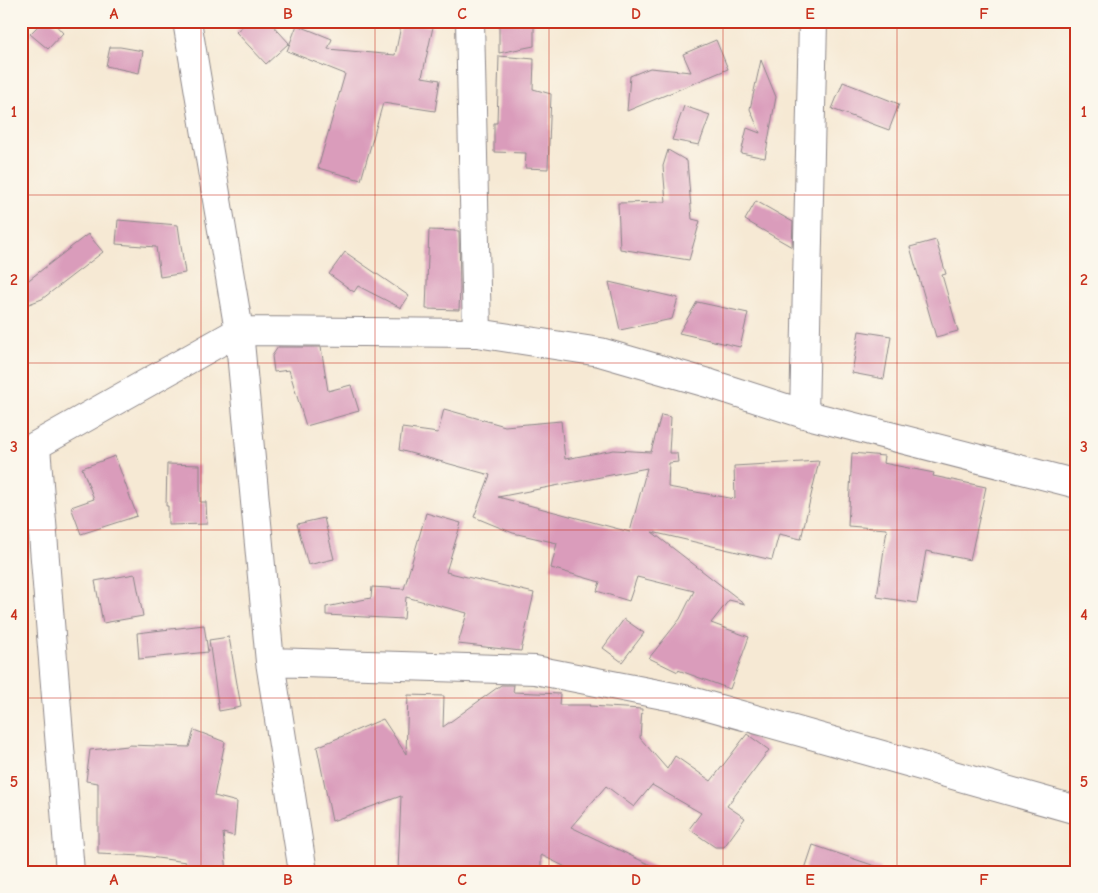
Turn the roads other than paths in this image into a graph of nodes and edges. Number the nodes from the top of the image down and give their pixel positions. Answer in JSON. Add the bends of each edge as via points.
{"nodes":[{"id":1,"x":187,"y":21,"type":"edge"},
{"id":2,"x":470,"y":21,"type":"edge"},
{"id":3,"x":812,"y":21,"type":"edge"},
{"id":4,"x":239,"y":332,"type":"junction"},
{"id":5,"x":477,"y":332,"type":"junction"},
{"id":6,"x":804,"y":414,"type":"junction"},
{"id":7,"x":29,"y":451,"type":"edge"},
{"id":8,"x":1077,"y":484,"type":"edge"},
{"id":9,"x":270,"y":662,"type":"junction"},
{"id":10,"x":1077,"y":810,"type":"edge"},
{"id":11,"x":70,"y":872,"type":"edge"},
{"id":12,"x":303,"y":872,"type":"edge"}],
"edges":[{"from":1,"to":4,"type":"street"},
{"from":2,"to":5,"type":"street"},
{"from":3,"to":6,"type":"street"},
{"from":4,"to":5,"type":"street"},
{"from":4,"to":7,"type":"street"},
{"from":4,"to":9,"type":"street"},
{"from":5,"to":6,"type":"street","via":[[600,352]]},
{"from":6,"to":8,"type":"street"},
{"from":7,"to":11,"type":"street"},
{"from":9,"to":10,"type":"street","via":[[536,670],[684,699]]},
{"from":9,"to":12,"type":"street"}]}
